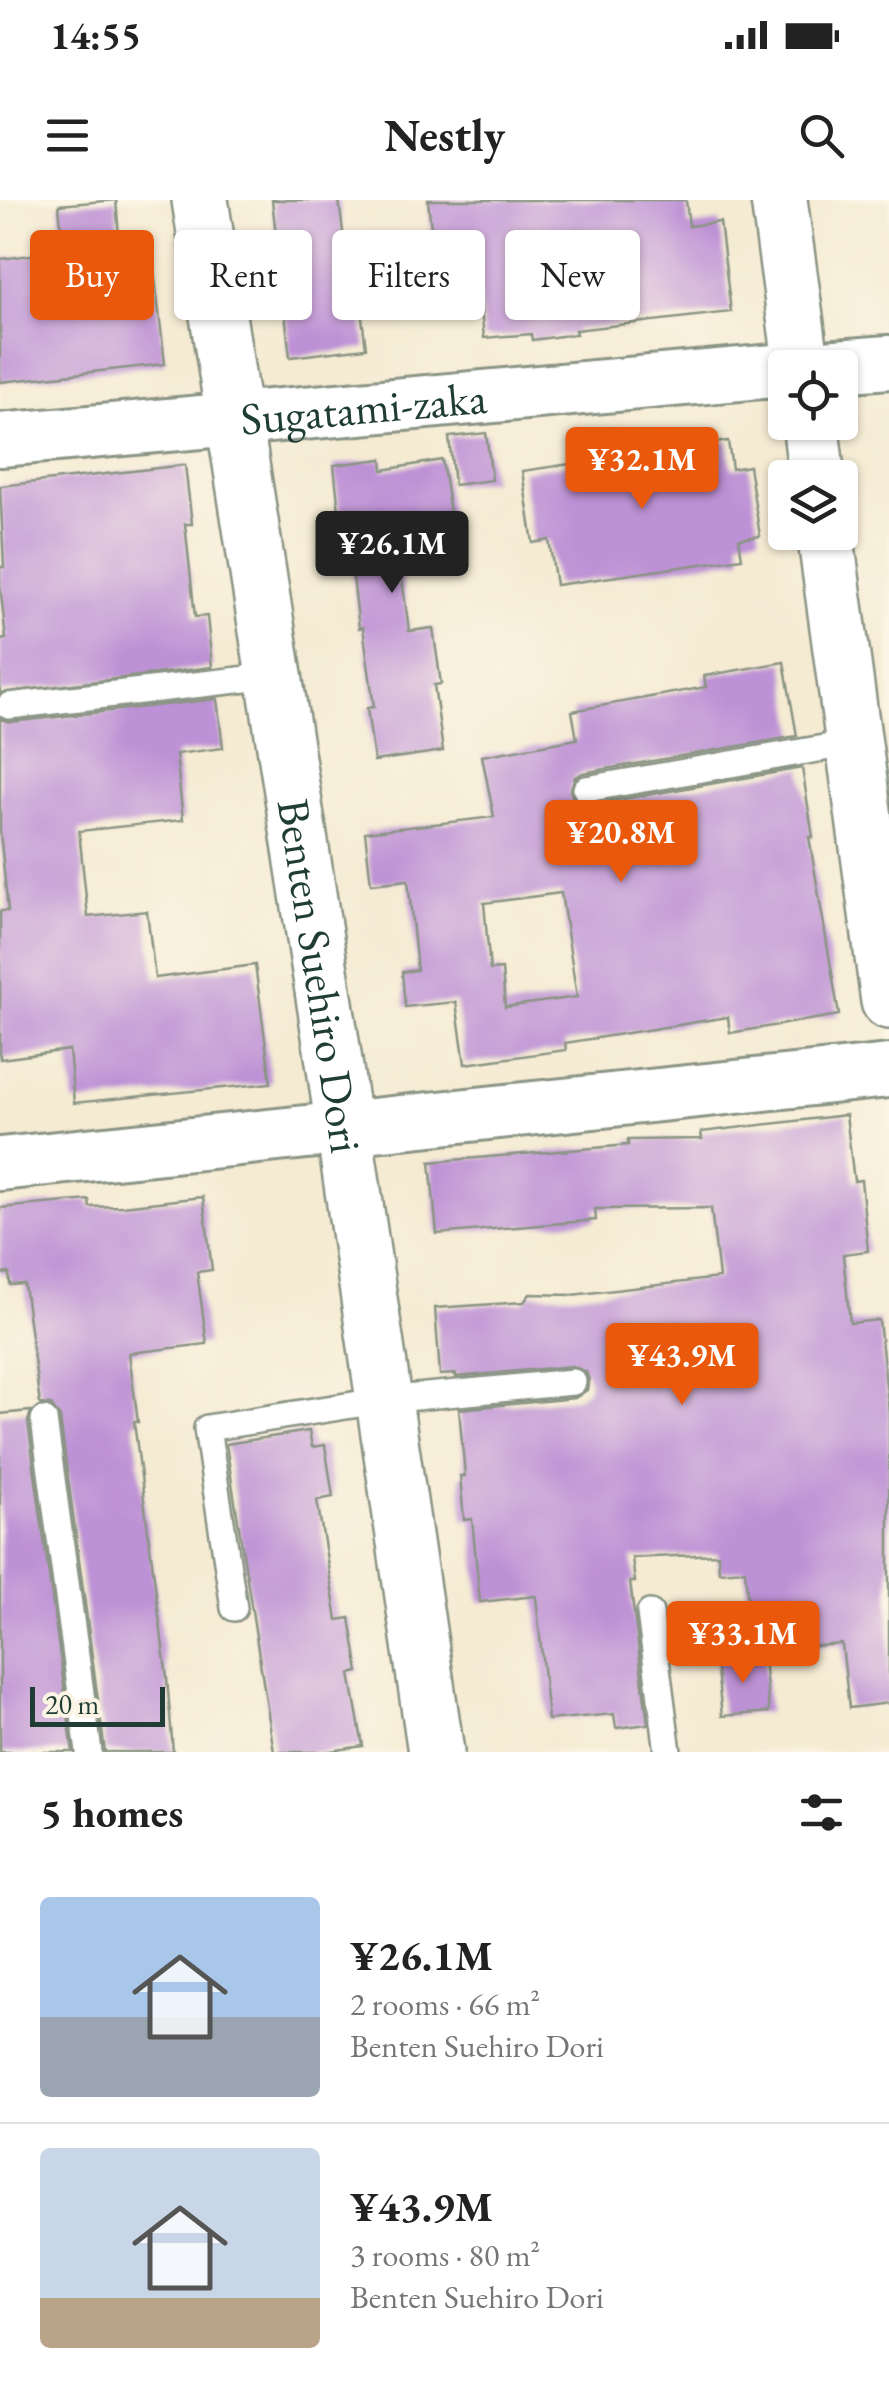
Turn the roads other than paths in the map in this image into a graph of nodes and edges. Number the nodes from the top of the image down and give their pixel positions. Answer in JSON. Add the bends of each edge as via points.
{"nodes":[{"id":1,"x":200,"y":200,"type":"edge"},
{"id":2,"x":779,"y":200,"type":"edge"},
{"id":3,"x":800,"y":350,"type":"edge"},
{"id":4,"x":889,"y":362,"type":"edge"},
{"id":5,"x":858,"y":364,"type":"edge"},
{"id":6,"x":768,"y":372,"type":"edge"},
{"id":7,"x":234,"y":419,"type":"junction"},
{"id":8,"x":0,"y":440,"type":"edge"},
{"id":9,"x":827,"y":550,"type":"edge"},
{"id":10,"x":274,"y":676,"type":"junction"},
{"id":11,"x":9,"y":706,"type":"dead end"},
{"id":12,"x":854,"y":743,"type":"junction"},
{"id":13,"x":586,"y":788,"type":"dead end"},
{"id":14,"x":889,"y":1001,"type":"edge"},
{"id":15,"x":889,"y":1072,"type":"edge"},
{"id":16,"x":344,"y":1128,"type":"junction"},
{"id":17,"x":0,"y":1164,"type":"edge"},
{"id":18,"x":574,"y":1382,"type":"dead end"},
{"id":19,"x":384,"y":1400,"type":"junction"},
{"id":20,"x":44,"y":1420,"type":"dead end"},
{"id":21,"x":234,"y":1608,"type":"dead end"},
{"id":22,"x":650,"y":1613,"type":"dead end"},
{"id":23,"x":89,"y":1752,"type":"edge"},
{"id":24,"x":436,"y":1752,"type":"edge"},
{"id":25,"x":668,"y":1752,"type":"edge"}],
"edges":[{"from":1,"to":7,"type":"street","name":"Benten Suehiro Dori"},
{"from":2,"to":3,"type":"street"},
{"from":4,"to":5,"type":"street"},
{"from":6,"to":7,"type":"street","name":"Sugatami-zaka"},
{"from":7,"to":8,"type":"street","name":"Sugatami-zaka"},
{"from":7,"to":10,"type":"street","name":"Benten Suehiro Dori"},
{"from":9,"to":12,"type":"street"},
{"from":10,"to":11,"type":"lane"},
{"from":10,"to":16,"type":"street","name":"Benten Suehiro Dori"},
{"from":12,"to":13,"type":"lane"},
{"from":12,"to":14,"type":"street"},
{"from":15,"to":16,"type":"street"},
{"from":16,"to":17,"type":"street"},
{"from":16,"to":19,"type":"street","name":"Benten Suehiro Dori"},
{"from":18,"to":19,"type":"lane"},
{"from":19,"to":21,"type":"lane","via":[[208,1428]]},
{"from":19,"to":24,"type":"street","name":"Benten Suehiro Dori"},
{"from":20,"to":23,"type":"lane"},
{"from":22,"to":25,"type":"lane"}]}
